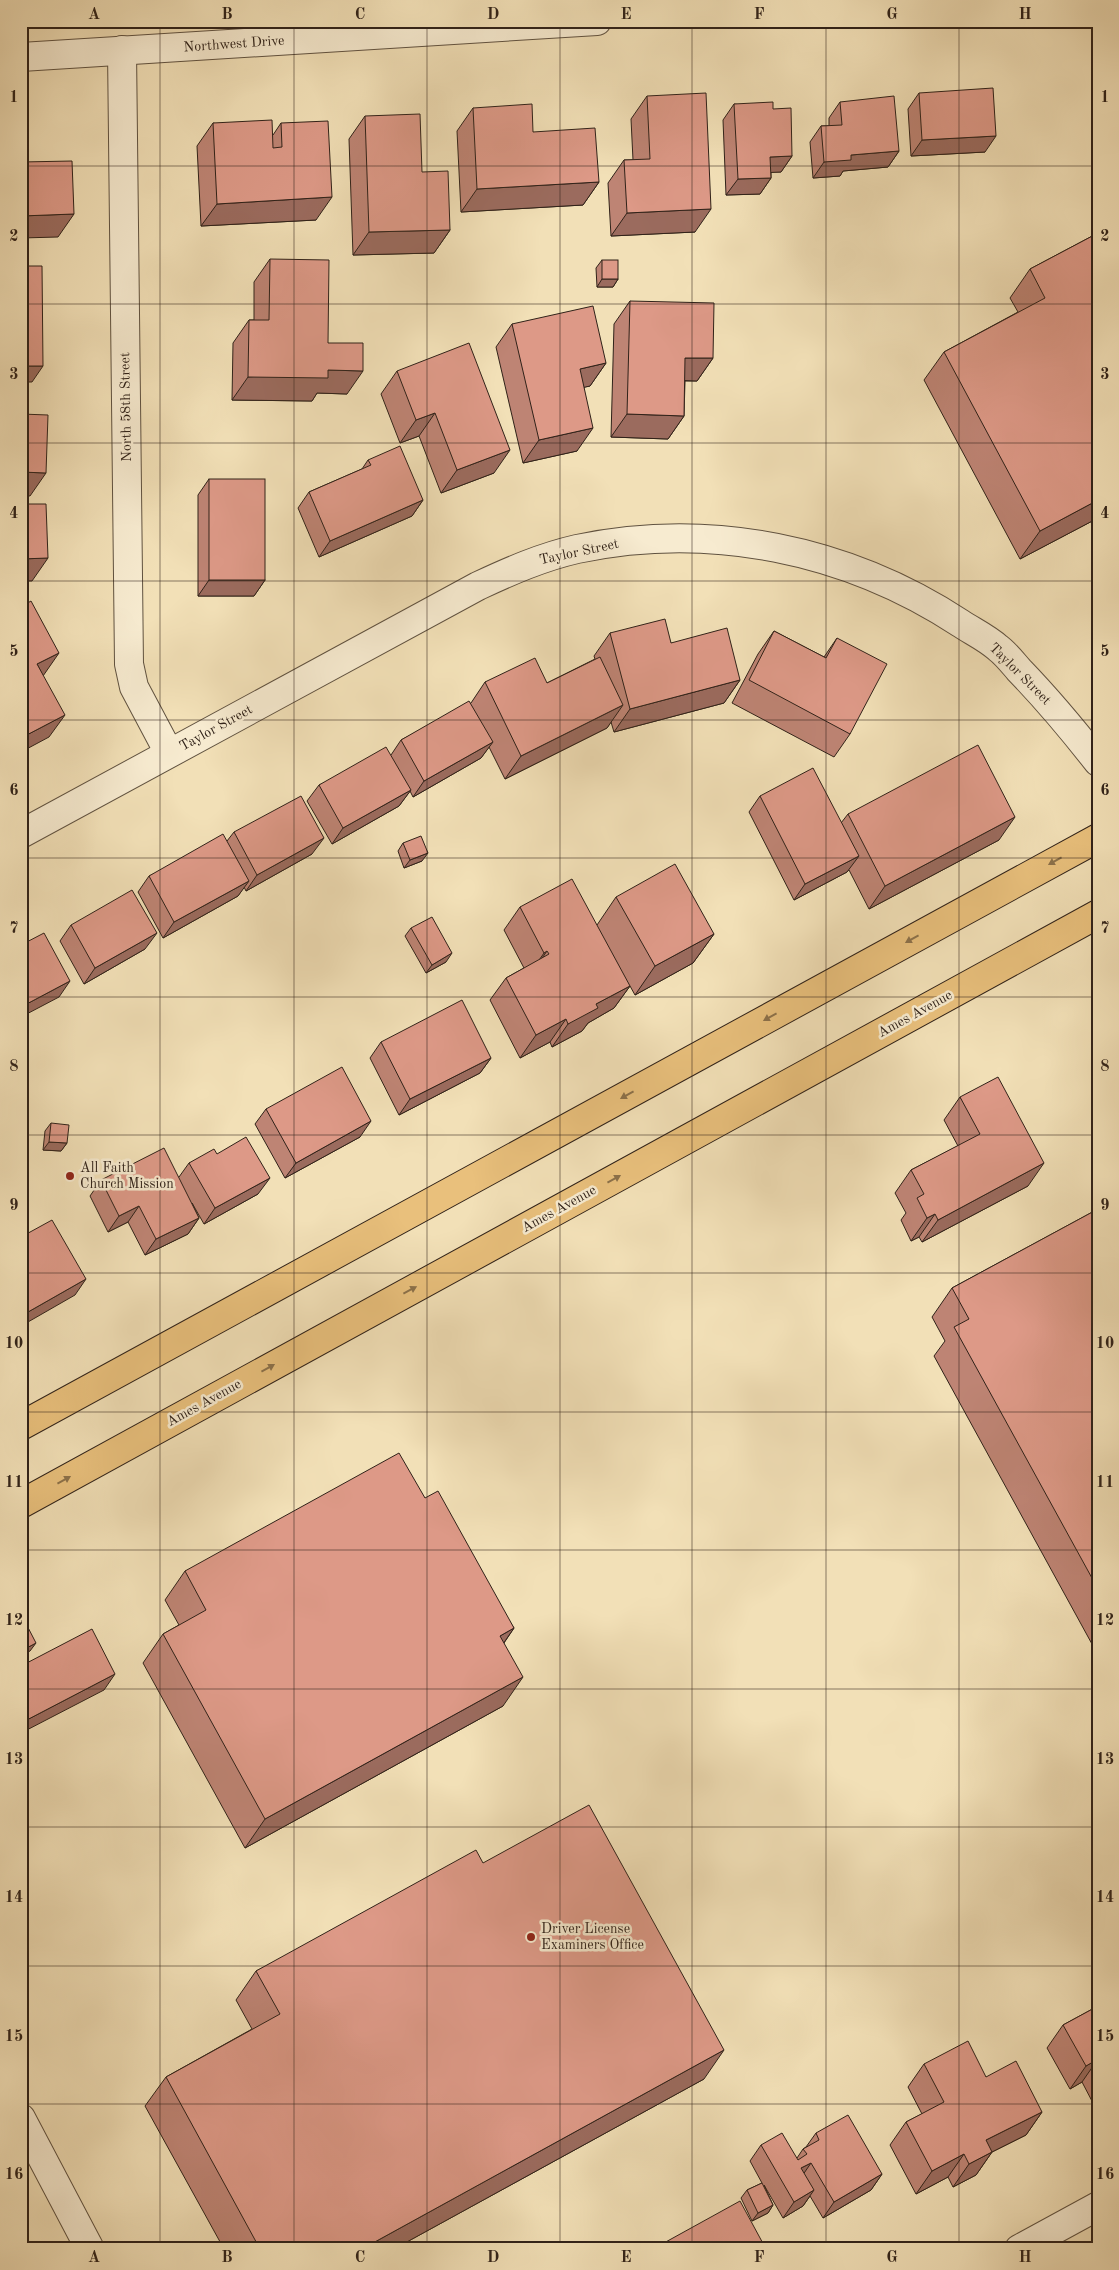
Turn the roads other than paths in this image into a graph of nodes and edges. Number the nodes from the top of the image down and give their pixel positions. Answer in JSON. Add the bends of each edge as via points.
{"nodes":[{"id":1,"x":597,"y":21,"type":"edge"},
{"id":2,"x":122,"y":50,"type":"junction"},
{"id":3,"x":21,"y":56,"type":"edge"},
{"id":4,"x":169,"y":754,"type":"junction"},
{"id":5,"x":1098,"y":762,"type":"edge"},
{"id":6,"x":21,"y":834,"type":"edge"},
{"id":7,"x":1098,"y":838,"type":"edge"},
{"id":8,"x":1098,"y":914,"type":"edge"},
{"id":9,"x":21,"y":1426,"type":"edge"},
{"id":10,"x":21,"y":1504,"type":"edge"},
{"id":11,"x":21,"y":2118,"type":"edge"},
{"id":12,"x":1098,"y":2206,"type":"edge"},
{"id":13,"x":90,"y":2249,"type":"edge"},
{"id":14,"x":1020,"y":2249,"type":"edge"}],
"edges":[{"from":1,"to":2,"type":"street","name":"Northwest Drive"},
{"from":2,"to":3,"type":"street","name":"Northwest Drive"},
{"from":2,"to":4,"type":"street","name":"North 58th Street","via":[[129,664],[134,687]]},
{"from":4,"to":5,"type":"street","name":"Taylor Street","via":[[478,586],[526,564],[576,549],[678,538],[760,543],[801,551],[866,572],[932,604],[998,648],[1033,684]]},
{"from":4,"to":6,"type":"street","name":"Taylor Street"},
{"from":7,"to":9,"type":"main road","one_way":true},
{"from":10,"to":8,"type":"main road","name":"Ames Avenue","one_way":true},
{"from":11,"to":13,"type":"street"},
{"from":12,"to":14,"type":"street"}]}
